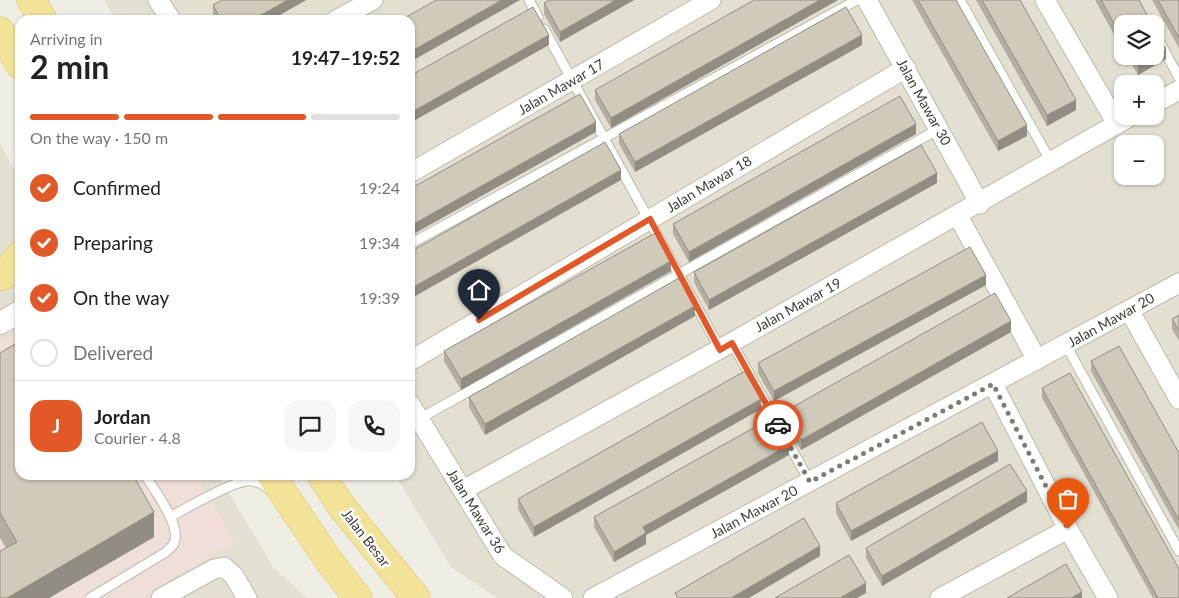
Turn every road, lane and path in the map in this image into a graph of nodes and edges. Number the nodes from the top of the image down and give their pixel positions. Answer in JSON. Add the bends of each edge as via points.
{"nodes":[{"id":1,"x":31,"y":0,"type":"edge"},
{"id":2,"x":158,"y":0,"type":"edge"},
{"id":3,"x":373,"y":0,"type":"edge"},
{"id":4,"x":529,"y":0,"type":"edge"},
{"id":5,"x":711,"y":0,"type":"edge"},
{"id":6,"x":857,"y":0,"type":"edge"},
{"id":7,"x":867,"y":0,"type":"edge"},
{"id":8,"x":960,"y":0,"type":"edge"},
{"id":9,"x":1045,"y":0,"type":"edge"},
{"id":10,"x":40,"y":15,"type":"edge"},
{"id":11,"x":168,"y":15,"type":"edge"},
{"id":12,"x":345,"y":15,"type":"edge"},
{"id":13,"x":0,"y":31,"type":"edge"},
{"id":14,"x":1164,"y":50,"type":"edge"},
{"id":15,"x":15,"y":56,"type":"edge"},
{"id":16,"x":906,"y":68,"type":"junction"},
{"id":17,"x":1179,"y":78,"type":"edge"},
{"id":18,"x":572,"y":80,"type":"junction"},
{"id":19,"x":1179,"y":90,"type":"edge"},
{"id":20,"x":1164,"y":98,"type":"edge"},
{"id":21,"x":1114,"y":105,"type":"edge"},
{"id":22,"x":1115,"y":125,"type":"edge"},
{"id":23,"x":939,"y":129,"type":"junction"},
{"id":24,"x":605,"y":138,"type":"junction"},
{"id":25,"x":1051,"y":162,"type":"junction"},
{"id":26,"x":415,"y":170,"type":"edge"},
{"id":27,"x":980,"y":204,"type":"junction"},
{"id":28,"x":958,"y":216,"type":"junction"},
{"id":29,"x":650,"y":219,"type":"junction"},
{"id":30,"x":415,"y":241,"type":"edge"},
{"id":31,"x":15,"y":263,"type":"edge"},
{"id":32,"x":8,"y":274,"type":"edge"},
{"id":33,"x":680,"y":275,"type":"junction"},
{"id":34,"x":1179,"y":283,"type":"edge"},
{"id":35,"x":1129,"y":310,"type":"junction"},
{"id":36,"x":15,"y":315,"type":"edge"},
{"id":37,"x":0,"y":323,"type":"edge"},
{"id":38,"x":1066,"y":344,"type":"junction"},
{"id":39,"x":726,"y":346,"type":"junction"},
{"id":40,"x":415,"y":358,"type":"edge"},
{"id":41,"x":1037,"y":360,"type":"junction"},
{"id":42,"x":993,"y":384,"type":"junction"},
{"id":43,"x":1179,"y":398,"type":"edge"},
{"id":44,"x":415,"y":411,"type":"edge"},
{"id":45,"x":415,"y":414,"type":"edge"},
{"id":46,"x":148,"y":480,"type":"edge"},
{"id":47,"x":274,"y":480,"type":"edge"},
{"id":48,"x":324,"y":480,"type":"edge"},
{"id":49,"x":810,"y":482,"type":"junction"},
{"id":50,"x":463,"y":490,"type":"junction"},
{"id":51,"x":289,"y":502,"type":"junction"},
{"id":52,"x":170,"y":516,"type":"junction"},
{"id":53,"x":1068,"y":529,"type":"junction"},
{"id":54,"x":1179,"y":552,"type":"edge"},
{"id":55,"x":90,"y":598,"type":"edge"},
{"id":56,"x":161,"y":598,"type":"edge"},
{"id":57,"x":247,"y":598,"type":"edge"},
{"id":58,"x":358,"y":598,"type":"edge"},
{"id":59,"x":416,"y":598,"type":"edge"},
{"id":60,"x":563,"y":598,"type":"edge"},
{"id":61,"x":593,"y":598,"type":"edge"},
{"id":62,"x":940,"y":598,"type":"edge"},
{"id":63,"x":1108,"y":598,"type":"edge"}],
"edges":[{"from":1,"to":10,"type":"main road"},
{"from":2,"to":11,"type":"street"},
{"from":3,"to":12,"type":"street"},
{"from":4,"to":18,"type":"lane"},
{"from":5,"to":18,"type":"street","name":"Jalan Mawar 17"},
{"from":6,"to":24,"type":"lane"},
{"from":7,"to":16,"type":"street","name":"Jalan Mawar 30"},
{"from":8,"to":25,"type":"lane"},
{"from":9,"to":21,"type":"street"},
{"from":13,"to":15,"type":"main road"},
{"from":14,"to":17,"type":"lane"},
{"from":16,"to":23,"type":"street","name":"Jalan Mawar 30"},
{"from":16,"to":29,"type":"street","name":"Jalan Mawar 18"},
{"from":18,"to":24,"type":"lane"},
{"from":18,"to":26,"type":"street","name":"Jalan Mawar 17"},
{"from":19,"to":20,"type":"street"},
{"from":22,"to":25,"type":"street","name":"Jalan Mawar 19"},
{"from":23,"to":27,"type":"street","name":"Jalan Mawar 30"},
{"from":23,"to":33,"type":"lane"},
{"from":24,"to":29,"type":"lane"},
{"from":24,"to":30,"type":"lane"},
{"from":25,"to":27,"type":"street","name":"Jalan Mawar 19"},
{"from":27,"to":28,"type":"street","name":"Jalan Mawar 19"},
{"from":28,"to":39,"type":"street","name":"Jalan Mawar 19"},
{"from":28,"to":41,"type":"street"},
{"from":29,"to":33,"type":"lane"},
{"from":29,"to":40,"type":"street","name":"Jalan Mawar 18"},
{"from":31,"to":32,"type":"main road"},
{"from":33,"to":39,"type":"lane"},
{"from":33,"to":44,"type":"lane"},
{"from":34,"to":35,"type":"street","name":"Jalan Mawar 20"},
{"from":35,"to":38,"type":"street","name":"Jalan Mawar 20"},
{"from":35,"to":43,"type":"street"},
{"from":36,"to":37,"type":"street"},
{"from":38,"to":41,"type":"street","name":"Jalan Mawar 20"},
{"from":38,"to":54,"type":"lane"},
{"from":39,"to":49,"type":"lane"},
{"from":39,"to":50,"type":"street","name":"Jalan Mawar 19"},
{"from":41,"to":42,"type":"street","name":"Jalan Mawar 20"},
{"from":42,"to":49,"type":"street","name":"Jalan Mawar 20"},
{"from":42,"to":53,"type":"street"},
{"from":45,"to":50,"type":"street","name":"Jalan Mawar 36"},
{"from":46,"to":52,"type":"lane"},
{"from":47,"to":51,"type":"main road"},
{"from":48,"to":59,"type":"main road","name":"Jalan Besar","via":[[342,507]]},
{"from":49,"to":61,"type":"street","name":"Jalan Mawar 20"},
{"from":50,"to":60,"type":"street","name":"Jalan Mawar 36","via":[[503,556]]},
{"from":51,"to":52,"type":"lane","via":[[259,482],[246,481]]},
{"from":51,"to":58,"type":"main road"},
{"from":52,"to":55,"type":"lane","via":[[175,531],[174,543],[166,552]]},
{"from":53,"to":62,"type":"street"},
{"from":53,"to":63,"type":"street"},
{"from":56,"to":57,"type":"street","via":[[214,569],[224,567],[234,576]]}]}
